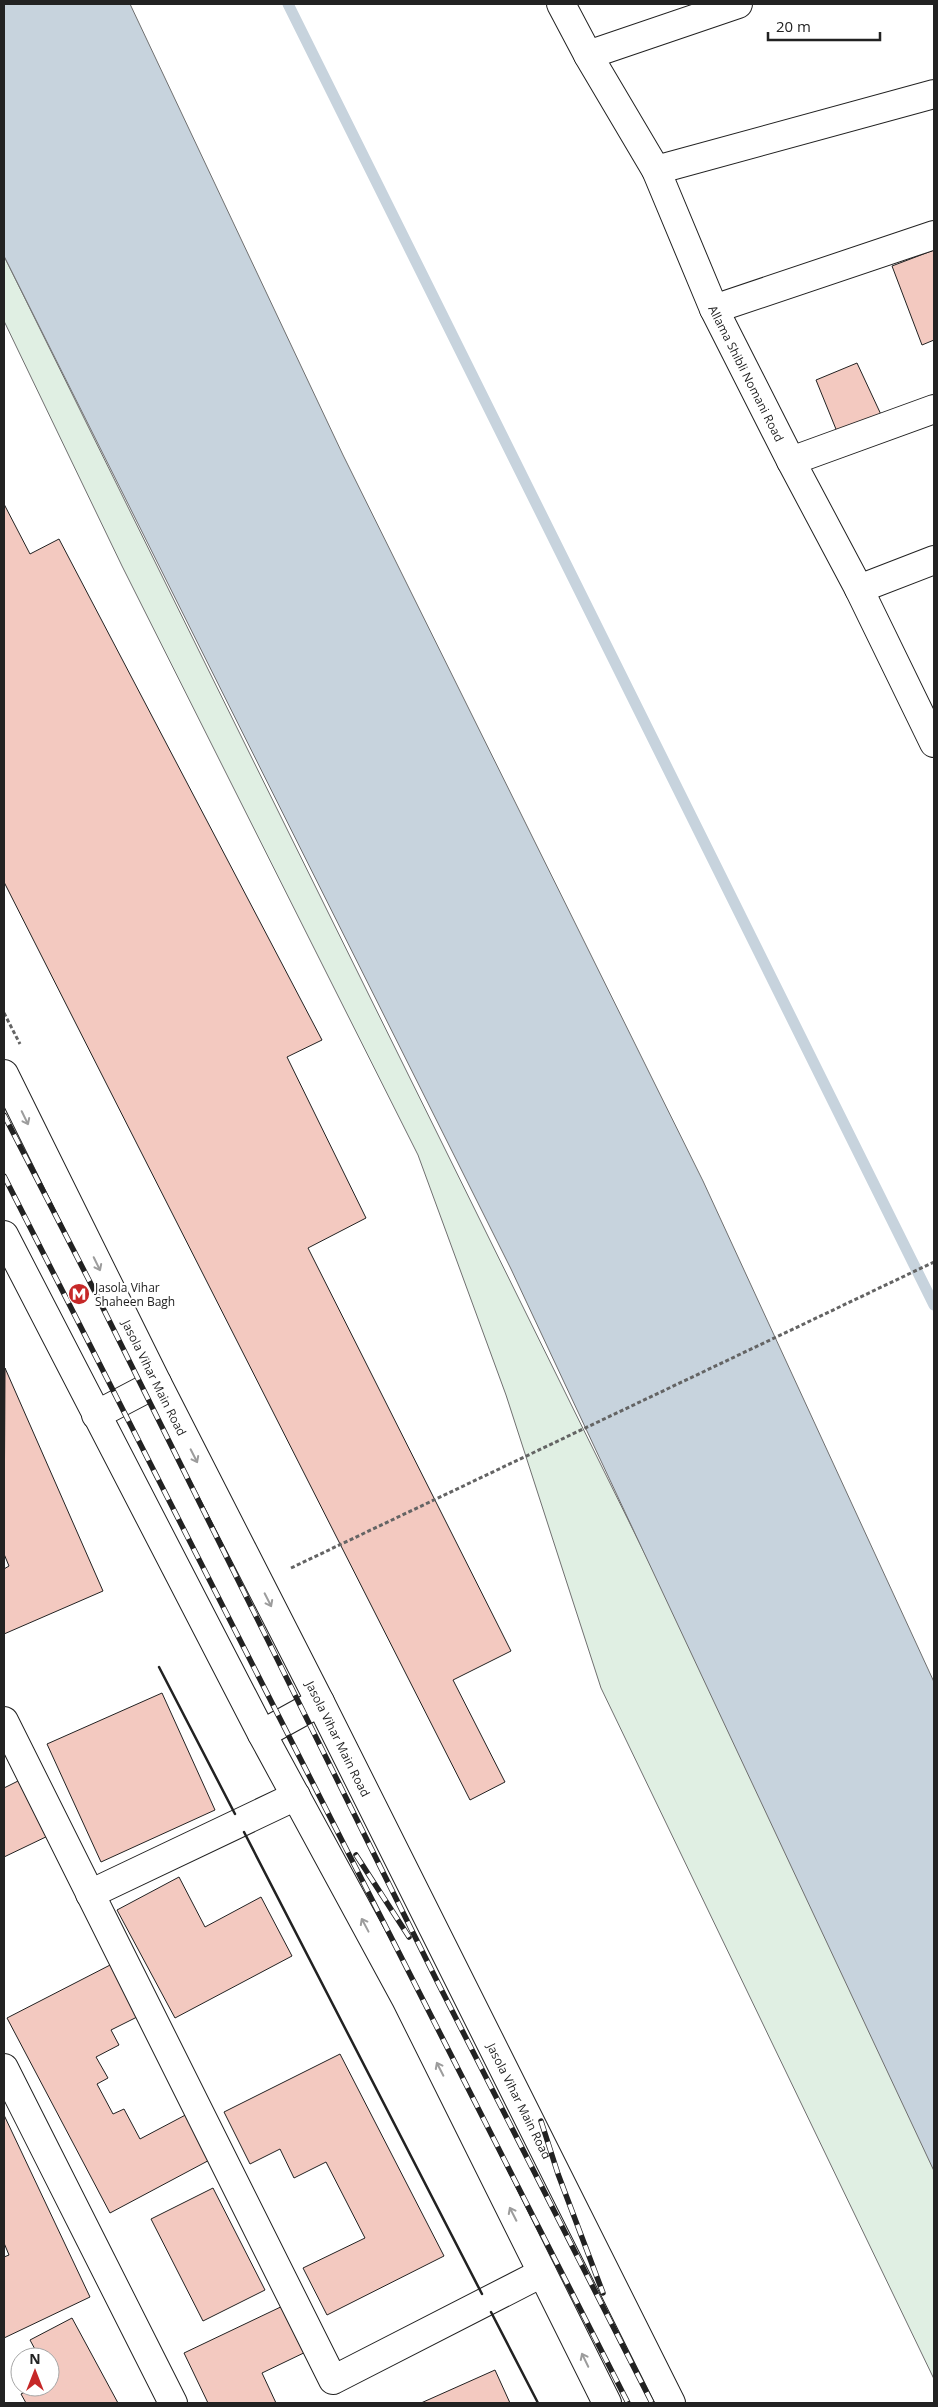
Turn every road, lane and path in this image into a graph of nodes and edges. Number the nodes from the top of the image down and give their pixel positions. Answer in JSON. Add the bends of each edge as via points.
{"nodes":[{"id":1,"x":561,"y":4,"type":"edge"},
{"id":2,"x":738,"y":4,"type":"edge"},
{"id":3,"x":588,"y":54,"type":"junction"},
{"id":4,"x":934,"y":94,"type":"edge"},
{"id":5,"x":656,"y":170,"type":"junction"},
{"id":6,"x":934,"y":235,"type":"edge"},
{"id":7,"x":714,"y":309,"type":"junction"},
{"id":8,"x":934,"y":408,"type":"edge"},
{"id":9,"x":790,"y":461,"type":"junction"},
{"id":10,"x":934,"y":560,"type":"edge"},
{"id":11,"x":859,"y":589,"type":"junction"},
{"id":12,"x":934,"y":743,"type":"edge"},
{"id":13,"x":4,"y":1074,"type":"edge"},
{"id":14,"x":4,"y":1235,"type":"edge"},
{"id":15,"x":934,"y":1262,"type":"edge"},
{"id":16,"x":11,"y":1265,"type":"edge"},
{"id":17,"x":157,"y":1383,"type":"junction"},
{"id":18,"x":96,"y":1415,"type":"junction"},
{"id":19,"x":291,"y":1568,"type":"dead end"},
{"id":20,"x":320,"y":1702,"type":"junction"},
{"id":21,"x":4,"y":1721,"type":"edge"},
{"id":22,"x":262,"y":1734,"type":"junction"},
{"id":23,"x":296,"y":1796,"type":"junction"},
{"id":24,"x":90,"y":1894,"type":"junction"},
{"id":25,"x":4,"y":2068,"type":"edge"},
{"id":26,"x":542,"y":2273,"type":"junction"},
{"id":27,"x":173,"y":2403,"type":"edge"},
{"id":28,"x":607,"y":2403,"type":"edge"},
{"id":29,"x":670,"y":2403,"type":"edge"}],
"edges":[{"from":1,"to":3,"type":"street","name":"Allama Shibli Nomani Road"},
{"from":2,"to":3,"type":"street"},
{"from":3,"to":5,"type":"street","name":"Allama Shibli Nomani Road"},
{"from":4,"to":5,"type":"street"},
{"from":5,"to":7,"type":"street","name":"Allama Shibli Nomani Road"},
{"from":6,"to":7,"type":"street"},
{"from":7,"to":9,"type":"street","name":"Allama Shibli Nomani Road"},
{"from":8,"to":9,"type":"street"},
{"from":9,"to":11,"type":"street","name":"Allama Shibli Nomani Road"},
{"from":10,"to":11,"type":"street"},
{"from":11,"to":12,"type":"street","name":"Allama Shibli Nomani Road"},
{"from":13,"to":17,"type":"street","name":"Jasola Vihar Main Road","one_way":true},
{"from":14,"to":16,"type":"street"},
{"from":15,"to":19,"type":"path"},
{"from":16,"to":18,"type":"street"},
{"from":17,"to":18,"type":"street"},
{"from":17,"to":20,"type":"street","name":"Jasola Vihar Main Road","one_way":true},
{"from":18,"to":22,"type":"street"},
{"from":20,"to":22,"type":"street"},
{"from":20,"to":29,"type":"street","name":"Jasola Vihar Main Road"},
{"from":21,"to":24,"type":"street"},
{"from":22,"to":23,"type":"street"},
{"from":23,"to":24,"type":"street"},
{"from":26,"to":23,"type":"street","one_way":true,"via":[[406,1999]]},
{"from":24,"to":26,"type":"street","via":[[333,2380]]},
{"from":25,"to":27,"type":"street"},
{"from":28,"to":26,"type":"street","one_way":true}]}
